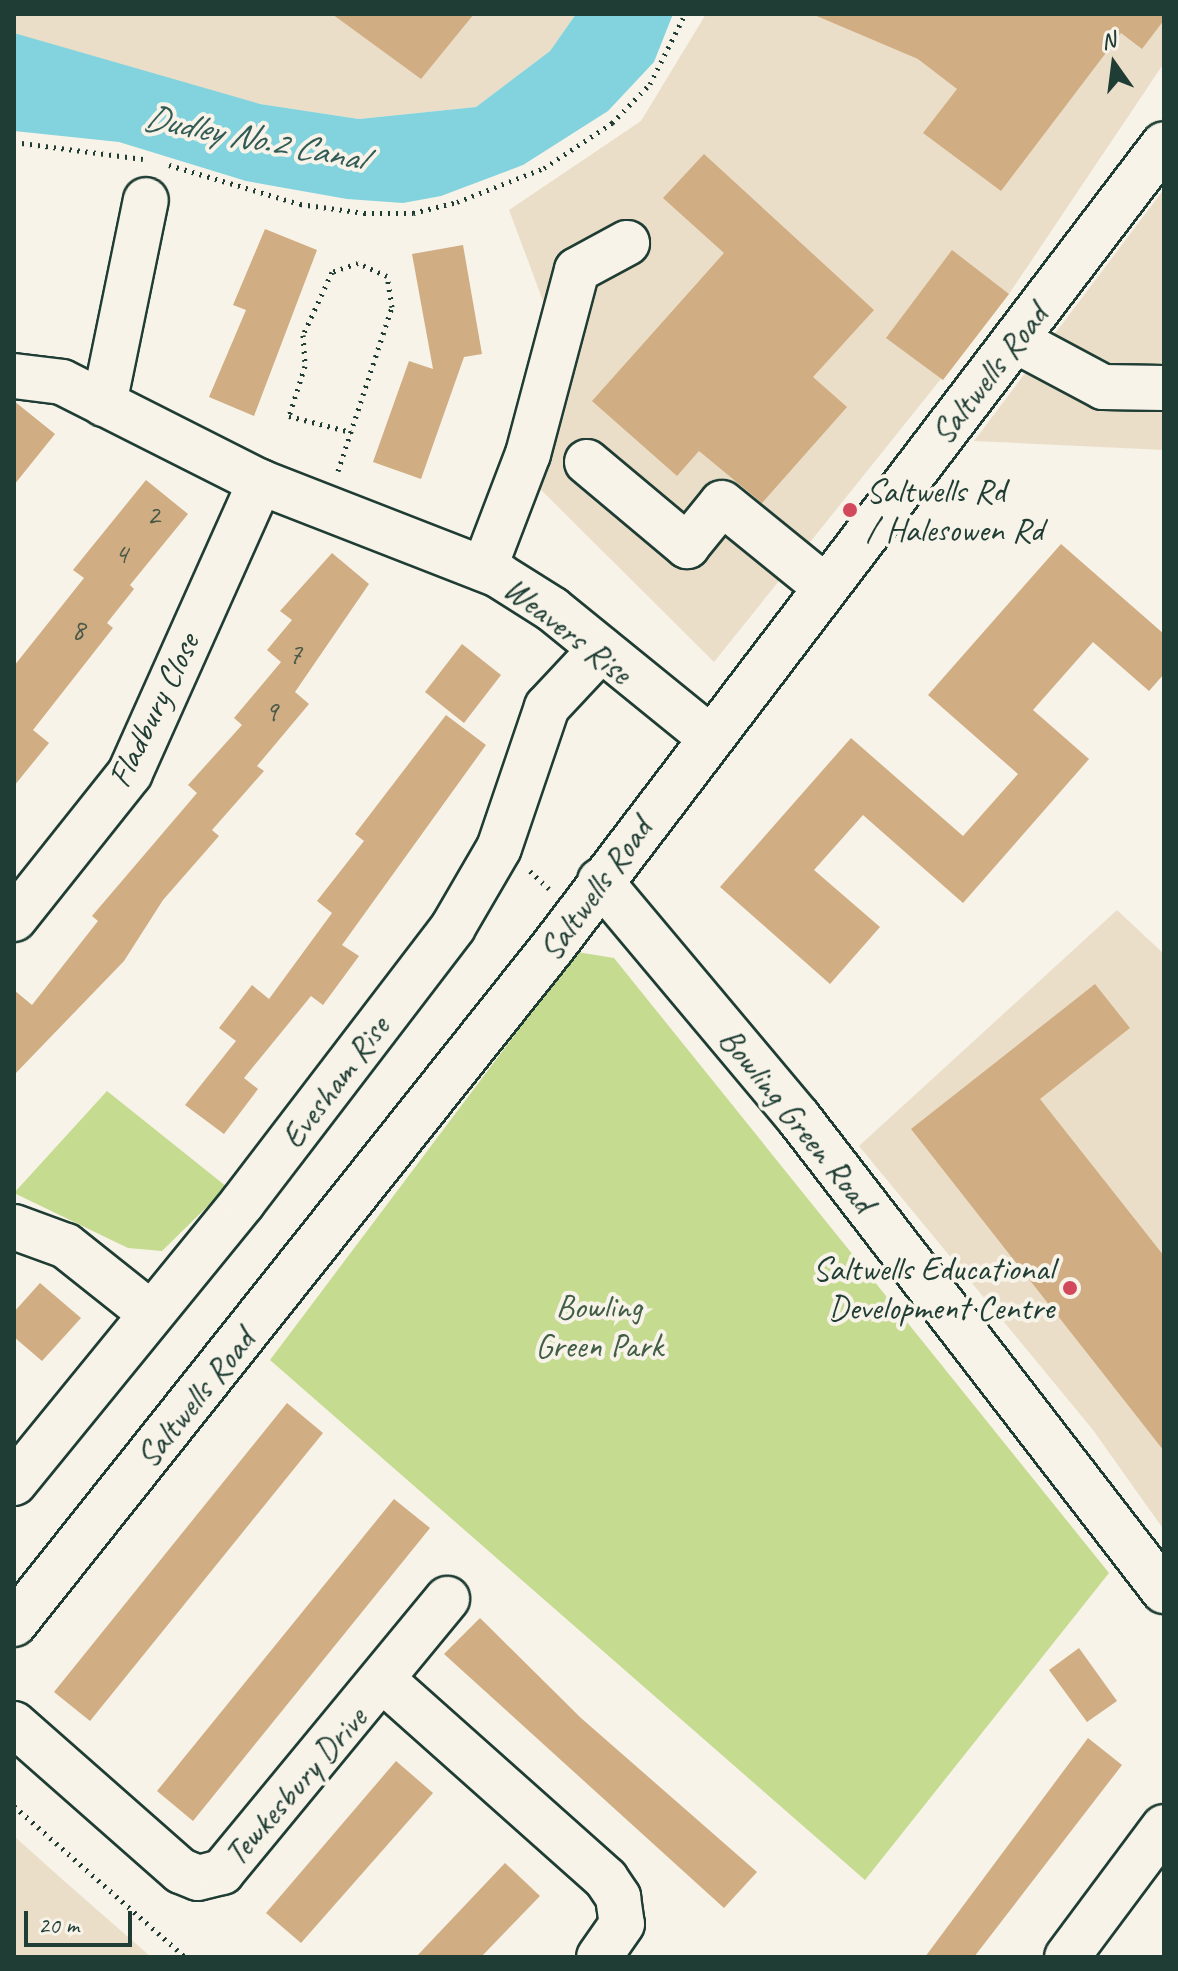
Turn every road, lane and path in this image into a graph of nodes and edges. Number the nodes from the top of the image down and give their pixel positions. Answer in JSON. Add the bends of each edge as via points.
{"nodes":[{"id":1,"x":685,"y":14,"type":"edge"},
{"id":2,"x":14,"y":142,"type":"edge"},
{"id":3,"x":1164,"y":144,"type":"edge"},
{"id":4,"x":153,"y":175,"type":"junction"},
{"id":5,"x":627,"y":243,"type":"dead end"},
{"id":6,"x":1015,"y":340,"type":"junction"},
{"id":7,"x":14,"y":376,"type":"edge"},
{"id":8,"x":1164,"y":388,"type":"edge"},
{"id":9,"x":104,"y":404,"type":"junction"},
{"id":10,"x":351,"y":432,"type":"junction"},
{"id":11,"x":587,"y":462,"type":"dead end"},
{"id":12,"x":260,"y":482,"type":"junction"},
{"id":13,"x":327,"y":506,"type":"junction"},
{"id":14,"x":484,"y":569,"type":"junction"},
{"id":15,"x":824,"y":586,"type":"junction"},
{"id":16,"x":601,"y":649,"type":"junction"},
{"id":17,"x":708,"y":736,"type":"junction"},
{"id":18,"x":500,"y":843,"type":"junction"},
{"id":19,"x":588,"y":898,"type":"junction"},
{"id":20,"x":14,"y":919,"type":"edge"},
{"id":21,"x":14,"y":1227,"type":"edge"},
{"id":22,"x":149,"y":1312,"type":"junction"},
{"id":23,"x":14,"y":1483,"type":"edge"},
{"id":24,"x":1164,"y":1591,"type":"edge"},
{"id":25,"x":447,"y":1599,"type":"dead end"},
{"id":26,"x":14,"y":1624,"type":"edge"},
{"id":27,"x":385,"y":1682,"type":"junction"},
{"id":28,"x":14,"y":1724,"type":"edge"},
{"id":29,"x":14,"y":1806,"type":"edge"},
{"id":30,"x":1164,"y":1827,"type":"edge"},
{"id":31,"x":185,"y":1957,"type":"edge"},
{"id":32,"x":599,"y":1957,"type":"edge"},
{"id":33,"x":1067,"y":1957,"type":"edge"}],
"edges":[{"from":1,"to":4,"type":"path","via":[[650,84],[612,123],[544,168],[457,202],[413,213],[364,213]]},
{"from":2,"to":4,"type":"path"},
{"from":3,"to":6,"type":"street","name":"Saltwells Road"},
{"from":4,"to":9,"type":"street"},
{"from":5,"to":14,"type":"street","via":[[577,270],[528,454]]},
{"from":6,"to":8,"type":"street","via":[[1103,387]]},
{"from":6,"to":15,"type":"street","name":"Saltwells Road"},
{"from":7,"to":9,"type":"street","name":"Weavers Rise","via":[[62,382]]},
{"from":9,"to":12,"type":"street","name":"Weavers Rise"},
{"from":10,"to":10,"type":"path","via":[[392,307],[387,276],[358,263],[332,272],[303,335],[305,366],[289,416]]},
{"from":10,"to":13,"type":"path"},
{"from":11,"to":15,"type":"street","via":[[687,546],[722,503]]},
{"from":12,"to":13,"type":"street","name":"Weavers Rise"},
{"from":12,"to":20,"type":"street","name":"Fladbury Close","via":[[130,773]]},
{"from":13,"to":14,"type":"street","name":"Weavers Rise"},
{"from":14,"to":16,"type":"street","name":"Weavers Rise"},
{"from":15,"to":17,"type":"street","name":"Saltwells Road"},
{"from":16,"to":17,"type":"street","name":"Weavers Rise"},
{"from":16,"to":18,"type":"street","name":"Evesham Rise","via":[[547,707]]},
{"from":17,"to":19,"type":"street","name":"Saltwells Road"},
{"from":18,"to":19,"type":"path"},
{"from":18,"to":22,"type":"street","name":"Evesham Rise","via":[[453,927],[243,1202]]},
{"from":19,"to":24,"type":"street","name":"Bowling Green Road","via":[[798,1117]]},
{"from":19,"to":26,"type":"street","name":"Saltwells Road"},
{"from":21,"to":22,"type":"street","via":[[66,1246]]},
{"from":22,"to":23,"type":"street","name":"Evesham Rise"},
{"from":25,"to":27,"type":"street","name":"Tewkesbury Drive"},
{"from":27,"to":28,"type":"street","name":"Tewkesbury Drive","via":[[232,1862],[198,1878],[181,1871]]},
{"from":27,"to":32,"type":"street","name":"Tewkesbury Drive","via":[[606,1879],[618,1897],[622,1924]]},
{"from":29,"to":31,"type":"path"},
{"from":30,"to":33,"type":"street"}]}
